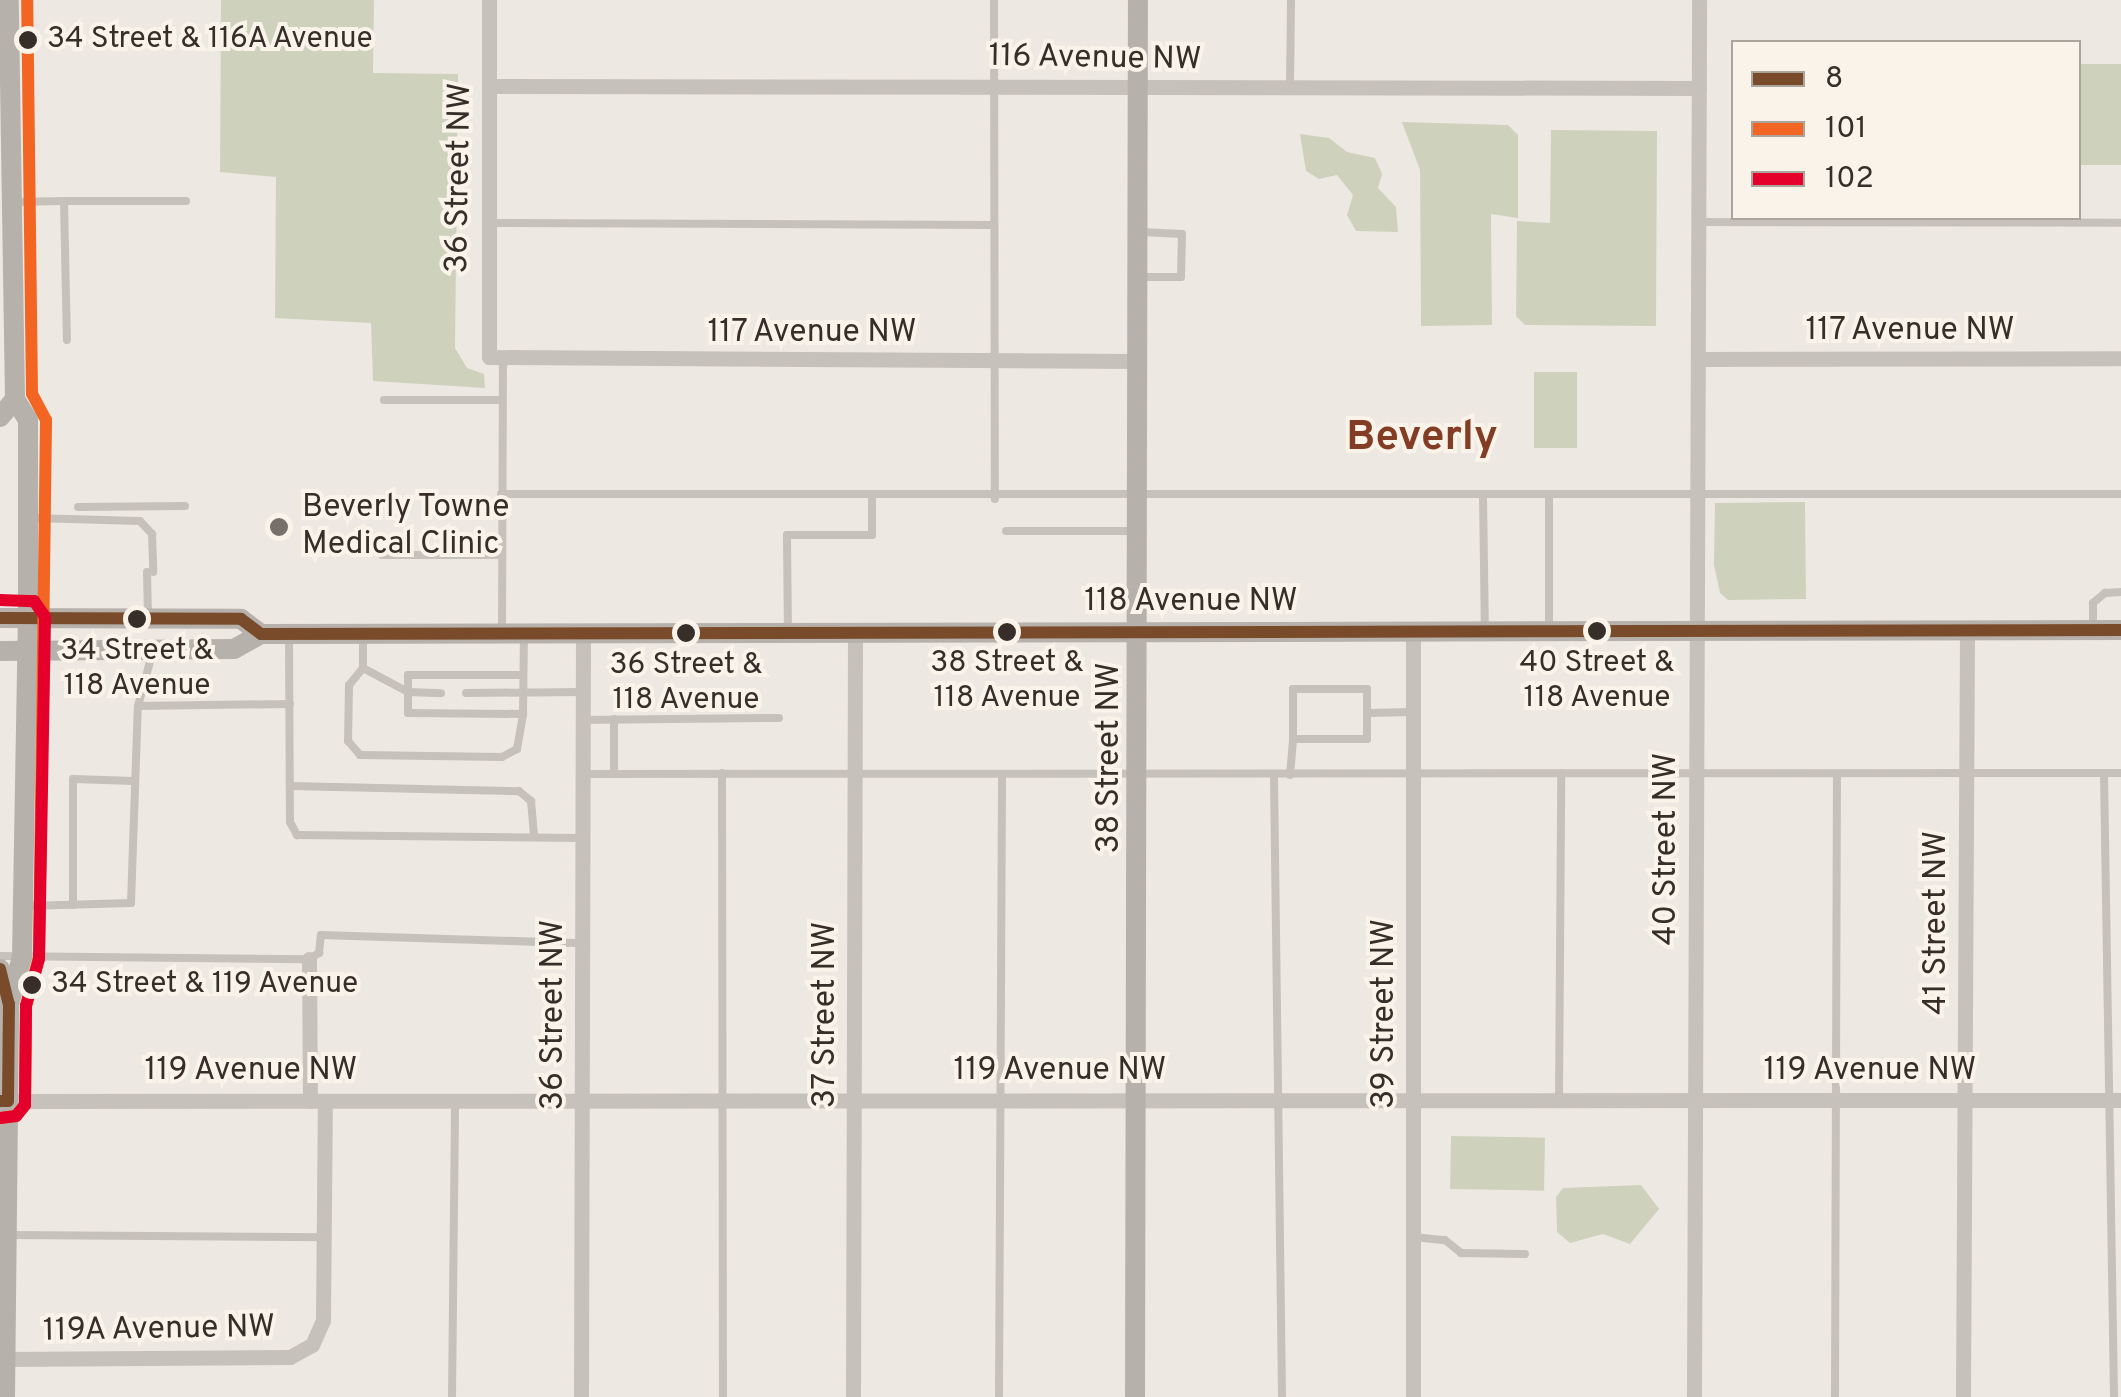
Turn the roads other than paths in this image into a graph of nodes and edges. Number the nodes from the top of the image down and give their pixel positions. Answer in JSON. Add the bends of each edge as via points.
{"nodes":[{"id":1,"x":9,"y":0,"type":"edge"},
{"id":2,"x":488,"y":0,"type":"edge"},
{"id":3,"x":994,"y":0,"type":"edge"},
{"id":4,"x":1138,"y":0,"type":"edge"},
{"id":5,"x":1290,"y":0,"type":"edge"},
{"id":6,"x":1698,"y":0,"type":"edge"},
{"id":7,"x":993,"y":85,"type":"junction"},
{"id":8,"x":490,"y":86,"type":"junction"},
{"id":9,"x":1136,"y":88,"type":"junction"},
{"id":10,"x":1698,"y":88,"type":"junction"},
{"id":11,"x":1290,"y":89,"type":"junction"},
{"id":12,"x":5,"y":163,"type":"edge"},
{"id":13,"x":64,"y":201,"type":"junction"},
{"id":14,"x":186,"y":201,"type":"dead end"},
{"id":15,"x":11,"y":202,"type":"junction"},
{"id":16,"x":1698,"y":222,"type":"junction"},
{"id":17,"x":485,"y":223,"type":"junction"},
{"id":18,"x":2121,"y":223,"type":"edge"},
{"id":19,"x":993,"y":225,"type":"junction"},
{"id":20,"x":1136,"y":232,"type":"junction"},
{"id":21,"x":1136,"y":277,"type":"junction"},
{"id":22,"x":67,"y":340,"type":"dead end"},
{"id":23,"x":2121,"y":358,"type":"edge"},
{"id":24,"x":496,"y":359,"type":"junction"},
{"id":25,"x":1698,"y":359,"type":"junction"},
{"id":26,"x":994,"y":360,"type":"junction"},
{"id":27,"x":1136,"y":360,"type":"junction"},
{"id":28,"x":15,"y":400,"type":"junction"},
{"id":29,"x":384,"y":400,"type":"dead end"},
{"id":30,"x":502,"y":400,"type":"junction"},
{"id":31,"x":0,"y":417,"type":"edge"},
{"id":32,"x":501,"y":494,"type":"junction"},
{"id":33,"x":1138,"y":494,"type":"junction"},
{"id":34,"x":2121,"y":494,"type":"edge"},
{"id":35,"x":1482,"y":495,"type":"junction"},
{"id":36,"x":1549,"y":496,"type":"junction"},
{"id":37,"x":1698,"y":496,"type":"junction"},
{"id":38,"x":872,"y":497,"type":"junction"},
{"id":39,"x":995,"y":498,"type":"junction"},
{"id":40,"x":185,"y":506,"type":"dead end"},
{"id":41,"x":78,"y":507,"type":"dead end"},
{"id":42,"x":28,"y":518,"type":"junction"},
{"id":43,"x":1006,"y":531,"type":"dead end"},
{"id":44,"x":1138,"y":531,"type":"junction"},
{"id":45,"x":382,"y":554,"type":"dead end"},
{"id":46,"x":502,"y":555,"type":"junction"},
{"id":47,"x":2121,"y":592,"type":"edge"},
{"id":48,"x":28,"y":617,"type":"junction"},
{"id":49,"x":148,"y":617,"type":"junction"},
{"id":50,"x":0,"y":618,"type":"edge"},
{"id":51,"x":1484,"y":630,"type":"junction"},
{"id":52,"x":1549,"y":630,"type":"junction"},
{"id":53,"x":1695,"y":630,"type":"junction"},
{"id":54,"x":1966,"y":630,"type":"junction"},
{"id":55,"x":2093,"y":630,"type":"junction"},
{"id":56,"x":2121,"y":630,"type":"edge"},
{"id":57,"x":1413,"y":631,"type":"junction"},
{"id":58,"x":502,"y":632,"type":"junction"},
{"id":59,"x":524,"y":632,"type":"junction"},
{"id":60,"x":1140,"y":632,"type":"junction"},
{"id":61,"x":363,"y":633,"type":"junction"},
{"id":62,"x":582,"y":633,"type":"junction"},
{"id":63,"x":788,"y":633,"type":"junction"},
{"id":64,"x":855,"y":633,"type":"junction"},
{"id":65,"x":261,"y":634,"type":"junction"},
{"id":66,"x":289,"y":634,"type":"junction"},
{"id":67,"x":153,"y":650,"type":"junction"},
{"id":68,"x":0,"y":651,"type":"edge"},
{"id":69,"x":26,"y":651,"type":"junction"},
{"id":70,"x":363,"y":668,"type":"junction"},
{"id":71,"x":523,"y":674,"type":"junction"},
{"id":72,"x":408,"y":692,"type":"junction"},
{"id":73,"x":440,"y":692,"type":"dead end"},
{"id":74,"x":523,"y":692,"type":"junction"},
{"id":75,"x":582,"y":692,"type":"junction"},
{"id":76,"x":466,"y":693,"type":"dead end"},
{"id":77,"x":290,"y":704,"type":"junction"},
{"id":78,"x":138,"y":706,"type":"junction"},
{"id":79,"x":1367,"y":712,"type":"junction"},
{"id":80,"x":1413,"y":712,"type":"junction"},
{"id":81,"x":523,"y":714,"type":"junction"},
{"id":82,"x":779,"y":718,"type":"dead end"},
{"id":83,"x":614,"y":719,"type":"junction"},
{"id":84,"x":582,"y":720,"type":"junction"},
{"id":85,"x":1294,"y":739,"type":"junction"},
{"id":86,"x":1413,"y":772,"type":"junction"},
{"id":87,"x":722,"y":773,"type":"junction"},
{"id":88,"x":1560,"y":773,"type":"junction"},
{"id":89,"x":2104,"y":773,"type":"junction"},
{"id":90,"x":2121,"y":773,"type":"edge"},
{"id":91,"x":582,"y":774,"type":"junction"},
{"id":92,"x":614,"y":774,"type":"junction"},
{"id":93,"x":1837,"y":774,"type":"junction"},
{"id":94,"x":854,"y":775,"type":"junction"},
{"id":95,"x":1290,"y":775,"type":"junction"},
{"id":96,"x":1965,"y":775,"type":"junction"},
{"id":97,"x":1274,"y":776,"type":"junction"},
{"id":98,"x":1694,"y":776,"type":"junction"},
{"id":99,"x":1002,"y":778,"type":"junction"},
{"id":100,"x":1140,"y":778,"type":"junction"},
{"id":101,"x":134,"y":781,"type":"junction"},
{"id":102,"x":290,"y":786,"type":"junction"},
{"id":103,"x":534,"y":837,"type":"junction"},
{"id":104,"x":582,"y":838,"type":"junction"},
{"id":105,"x":73,"y":905,"type":"junction"},
{"id":106,"x":22,"y":906,"type":"junction"},
{"id":107,"x":582,"y":943,"type":"junction"},
{"id":108,"x":0,"y":956,"type":"edge"},
{"id":109,"x":22,"y":957,"type":"junction"},
{"id":110,"x":309,"y":959,"type":"junction"},
{"id":111,"x":0,"y":969,"type":"edge"},
{"id":112,"x":9,"y":1004,"type":"junction"},
{"id":113,"x":1831,"y":1100,"type":"junction"},
{"id":114,"x":1964,"y":1100,"type":"junction"},
{"id":115,"x":2114,"y":1100,"type":"edge"},
{"id":116,"x":4,"y":1101,"type":"edge"},
{"id":117,"x":318,"y":1101,"type":"junction"},
{"id":118,"x":455,"y":1101,"type":"junction"},
{"id":119,"x":581,"y":1101,"type":"junction"},
{"id":120,"x":723,"y":1101,"type":"junction"},
{"id":121,"x":853,"y":1101,"type":"junction"},
{"id":122,"x":1004,"y":1101,"type":"junction"},
{"id":123,"x":1136,"y":1101,"type":"junction"},
{"id":124,"x":1283,"y":1101,"type":"junction"},
{"id":125,"x":1412,"y":1101,"type":"junction"},
{"id":126,"x":1559,"y":1101,"type":"junction"},
{"id":127,"x":1696,"y":1101,"type":"junction"},
{"id":128,"x":6,"y":1235,"type":"junction"},
{"id":129,"x":324,"y":1237,"type":"junction"},
{"id":130,"x":1414,"y":1237,"type":"junction"},
{"id":131,"x":1525,"y":1254,"type":"dead end"},
{"id":132,"x":5,"y":1359,"type":"junction"},
{"id":133,"x":5,"y":1397,"type":"edge"},
{"id":134,"x":452,"y":1397,"type":"edge"},
{"id":135,"x":580,"y":1397,"type":"edge"},
{"id":136,"x":723,"y":1397,"type":"edge"},
{"id":137,"x":852,"y":1397,"type":"edge"},
{"id":138,"x":1000,"y":1397,"type":"edge"},
{"id":139,"x":1135,"y":1397,"type":"edge"},
{"id":140,"x":1282,"y":1397,"type":"edge"},
{"id":141,"x":1413,"y":1397,"type":"edge"},
{"id":142,"x":1694,"y":1397,"type":"edge"},
{"id":143,"x":1834,"y":1397,"type":"edge"},
{"id":144,"x":1962,"y":1397,"type":"edge"},
{"id":145,"x":2114,"y":1397,"type":"edge"}],
"edges":[{"from":1,"to":12,"type":"street"},
{"from":2,"to":8,"type":"street","name":"36 Street NW"},
{"from":3,"to":7,"type":"lane"},
{"from":4,"to":9,"type":"street","name":"38 Street NW"},
{"from":5,"to":11,"type":"lane"},
{"from":6,"to":10,"type":"street","name":"40 Street NW"},
{"from":7,"to":8,"type":"street","name":"116 Avenue NW"},
{"from":7,"to":9,"type":"street","name":"116 Avenue NW"},
{"from":7,"to":19,"type":"lane"},
{"from":8,"to":17,"type":"street","name":"36 Street NW"},
{"from":9,"to":11,"type":"street","name":"116 Avenue NW"},
{"from":9,"to":20,"type":"street","name":"38 Street NW"},
{"from":10,"to":11,"type":"street","name":"116 Avenue NW"},
{"from":10,"to":16,"type":"street","name":"40 Street NW"},
{"from":12,"to":15,"type":"street"},
{"from":13,"to":14,"type":"lane"},
{"from":13,"to":15,"type":"lane"},
{"from":13,"to":22,"type":"lane"},
{"from":15,"to":28,"type":"street"},
{"from":16,"to":18,"type":"lane"},
{"from":16,"to":25,"type":"street","name":"40 Street NW"},
{"from":17,"to":19,"type":"lane"},
{"from":17,"to":24,"type":"street","name":"36 Street NW"},
{"from":19,"to":26,"type":"lane"},
{"from":20,"to":21,"type":"street","name":"38 Street NW"},
{"from":20,"to":21,"type":"lane","via":[[1182,234],[1181,277]]},
{"from":21,"to":27,"type":"street","name":"38 Street NW"},
{"from":23,"to":25,"type":"street","name":"117 Avenue NW"},
{"from":24,"to":26,"type":"street","name":"117 Avenue NW"},
{"from":24,"to":30,"type":"lane"},
{"from":25,"to":37,"type":"street","name":"40 Street NW"},
{"from":26,"to":27,"type":"street","name":"117 Avenue NW"},
{"from":26,"to":39,"type":"lane"},
{"from":27,"to":33,"type":"street","name":"38 Street NW"},
{"from":28,"to":31,"type":"street"},
{"from":28,"to":42,"type":"street","via":[[28,420]]},
{"from":29,"to":30,"type":"lane"},
{"from":30,"to":32,"type":"lane"},
{"from":32,"to":38,"type":"lane"},
{"from":32,"to":46,"type":"lane"},
{"from":33,"to":35,"type":"lane"},
{"from":33,"to":39,"type":"lane"},
{"from":33,"to":44,"type":"street","name":"38 Street NW"},
{"from":34,"to":37,"type":"lane"},
{"from":35,"to":36,"type":"lane"},
{"from":35,"to":51,"type":"lane"},
{"from":36,"to":37,"type":"lane"},
{"from":36,"to":52,"type":"lane"},
{"from":37,"to":53,"type":"street","name":"40 Street NW"},
{"from":38,"to":39,"type":"lane"},
{"from":38,"to":63,"type":"lane","via":[[872,535],[787,535]]},
{"from":40,"to":41,"type":"lane"},
{"from":42,"to":48,"type":"street"},
{"from":42,"to":49,"type":"lane","via":[[145,524],[152,534]]},
{"from":43,"to":44,"type":"lane"},
{"from":44,"to":60,"type":"street","name":"38 Street NW"},
{"from":45,"to":46,"type":"lane"},
{"from":46,"to":58,"type":"lane"},
{"from":47,"to":55,"type":"lane","via":[[2105,592],[2092,603]]},
{"from":48,"to":49,"type":"street","name":"118 Avenue NW"},
{"from":48,"to":50,"type":"street","name":"118 Avenue NW"},
{"from":48,"to":69,"type":"street"},
{"from":49,"to":65,"type":"street","name":"118 Avenue NW","via":[[241,619]]},
{"from":51,"to":52,"type":"street","name":"118 Avenue NW"},
{"from":51,"to":57,"type":"street","name":"118 Avenue NW"},
{"from":52,"to":53,"type":"street","name":"118 Avenue NW"},
{"from":53,"to":54,"type":"street","name":"118 Avenue NW"},
{"from":53,"to":98,"type":"street","name":"40 Street NW"},
{"from":54,"to":55,"type":"street","name":"118 Avenue NW"},
{"from":54,"to":96,"type":"street","name":"41 Street NW"},
{"from":55,"to":56,"type":"street","name":"118 Avenue NW"},
{"from":57,"to":60,"type":"street","name":"118 Avenue NW"},
{"from":57,"to":80,"type":"street","name":"39 Street NW"},
{"from":58,"to":59,"type":"street","name":"118 Avenue NW"},
{"from":58,"to":61,"type":"street","name":"118 Avenue NW"},
{"from":59,"to":62,"type":"street","name":"118 Avenue NW"},
{"from":59,"to":71,"type":"lane"},
{"from":60,"to":64,"type":"street","name":"118 Avenue NW"},
{"from":60,"to":100,"type":"street","name":"38 Street NW"},
{"from":61,"to":66,"type":"street","name":"118 Avenue NW"},
{"from":61,"to":70,"type":"lane"},
{"from":62,"to":63,"type":"street","name":"118 Avenue NW"},
{"from":62,"to":75,"type":"street","name":"36 Street NW"},
{"from":63,"to":64,"type":"street","name":"118 Avenue NW"},
{"from":64,"to":94,"type":"street","name":"37 Street NW"},
{"from":65,"to":66,"type":"street","name":"118 Avenue NW"},
{"from":65,"to":67,"type":"street","name":"118 Avenue NW","via":[[234,649]]},
{"from":66,"to":77,"type":"lane"},
{"from":67,"to":69,"type":"street","name":"118 Avenue NW"},
{"from":67,"to":78,"type":"lane"},
{"from":68,"to":69,"type":"street","name":"118 Avenue NW"},
{"from":69,"to":106,"type":"street"},
{"from":70,"to":72,"type":"lane"},
{"from":70,"to":81,"type":"lane","via":[[348,685],[348,741],[360,755],[502,757],[517,749]]},
{"from":71,"to":72,"type":"lane","via":[[408,675]]},
{"from":71,"to":74,"type":"lane"},
{"from":72,"to":73,"type":"lane"},
{"from":72,"to":81,"type":"lane","via":[[408,712]]},
{"from":74,"to":75,"type":"lane"},
{"from":74,"to":76,"type":"lane"},
{"from":74,"to":81,"type":"lane"},
{"from":75,"to":84,"type":"street","name":"36 Street NW"},
{"from":77,"to":78,"type":"lane"},
{"from":77,"to":102,"type":"lane"},
{"from":78,"to":101,"type":"lane"},
{"from":79,"to":80,"type":"lane"},
{"from":79,"to":85,"type":"lane","via":[[1367,739]]},
{"from":79,"to":85,"type":"lane","via":[[1367,689],[1294,689]]},
{"from":80,"to":86,"type":"street","name":"39 Street NW"},
{"from":82,"to":83,"type":"lane"},
{"from":83,"to":84,"type":"lane"},
{"from":83,"to":92,"type":"lane"},
{"from":84,"to":91,"type":"street","name":"36 Street NW"},
{"from":85,"to":95,"type":"lane"},
{"from":86,"to":88,"type":"lane"},
{"from":86,"to":95,"type":"lane"},
{"from":86,"to":125,"type":"street","name":"39 Street NW"},
{"from":87,"to":92,"type":"lane"},
{"from":87,"to":94,"type":"lane"},
{"from":87,"to":120,"type":"lane"},
{"from":88,"to":98,"type":"lane"},
{"from":88,"to":126,"type":"lane"},
{"from":89,"to":90,"type":"lane"},
{"from":89,"to":96,"type":"lane"},
{"from":89,"to":115,"type":"lane"},
{"from":91,"to":92,"type":"lane"},
{"from":91,"to":104,"type":"street","name":"36 Street NW"},
{"from":93,"to":96,"type":"lane"},
{"from":93,"to":98,"type":"lane"},
{"from":93,"to":113,"type":"lane"},
{"from":94,"to":99,"type":"lane"},
{"from":94,"to":121,"type":"street","name":"37 Street NW"},
{"from":95,"to":97,"type":"lane"},
{"from":96,"to":114,"type":"street","name":"41 Street NW"},
{"from":97,"to":100,"type":"lane"},
{"from":97,"to":124,"type":"lane"},
{"from":98,"to":127,"type":"street","name":"40 Street NW"},
{"from":99,"to":100,"type":"lane"},
{"from":99,"to":122,"type":"lane"},
{"from":100,"to":123,"type":"street","name":"38 Street NW"},
{"from":101,"to":105,"type":"lane","via":[[131,904]]},
{"from":101,"to":105,"type":"lane","via":[[73,779]]},
{"from":102,"to":103,"type":"lane","via":[[519,791],[531,801]]},
{"from":102,"to":103,"type":"lane","via":[[290,822],[302,836]]},
{"from":103,"to":104,"type":"lane"},
{"from":104,"to":107,"type":"street","name":"36 Street NW"},
{"from":105,"to":106,"type":"lane"},
{"from":106,"to":109,"type":"street"},
{"from":107,"to":110,"type":"lane","via":[[321,936],[319,953]]},
{"from":107,"to":119,"type":"street","name":"36 Street NW"},
{"from":108,"to":109,"type":"lane"},
{"from":109,"to":110,"type":"lane"},
{"from":109,"to":112,"type":"street"},
{"from":110,"to":117,"type":"street"},
{"from":111,"to":112,"type":"street"},
{"from":112,"to":116,"type":"street"},
{"from":113,"to":114,"type":"street","name":"119 Avenue NW"},
{"from":113,"to":127,"type":"street","name":"119 Avenue NW"},
{"from":113,"to":143,"type":"lane"},
{"from":114,"to":115,"type":"street","name":"119 Avenue NW"},
{"from":114,"to":144,"type":"street","name":"41 Street NW"},
{"from":115,"to":145,"type":"lane"},
{"from":116,"to":117,"type":"street","name":"119 Avenue NW"},
{"from":116,"to":128,"type":"street"},
{"from":117,"to":118,"type":"street","name":"119 Avenue NW"},
{"from":117,"to":129,"type":"street"},
{"from":118,"to":119,"type":"street","name":"119 Avenue NW"},
{"from":118,"to":134,"type":"lane"},
{"from":119,"to":120,"type":"street","name":"119 Avenue NW"},
{"from":119,"to":135,"type":"street","name":"36 Street NW"},
{"from":120,"to":121,"type":"street","name":"119 Avenue NW"},
{"from":120,"to":136,"type":"lane"},
{"from":121,"to":122,"type":"street","name":"119 Avenue NW"},
{"from":121,"to":137,"type":"street","name":"37 Street NW"},
{"from":122,"to":123,"type":"street","name":"119 Avenue NW"},
{"from":122,"to":138,"type":"lane"},
{"from":123,"to":124,"type":"street","name":"119 Avenue NW"},
{"from":123,"to":139,"type":"street","name":"38 Street NW"},
{"from":124,"to":125,"type":"street","name":"119 Avenue NW"},
{"from":124,"to":140,"type":"lane"},
{"from":125,"to":126,"type":"street","name":"119 Avenue NW"},
{"from":125,"to":130,"type":"street","name":"39 Street NW"},
{"from":126,"to":127,"type":"street","name":"119 Avenue NW"},
{"from":127,"to":142,"type":"street","name":"40 Street NW"},
{"from":128,"to":129,"type":"lane"},
{"from":128,"to":132,"type":"street"},
{"from":129,"to":132,"type":"street","name":"119A Avenue NW","via":[[324,1320],[312,1345],[290,1357]]},
{"from":130,"to":131,"type":"lane","via":[[1446,1240],[1461,1253]]},
{"from":130,"to":141,"type":"street","name":"39 Street NW"},
{"from":132,"to":133,"type":"street"}]}
